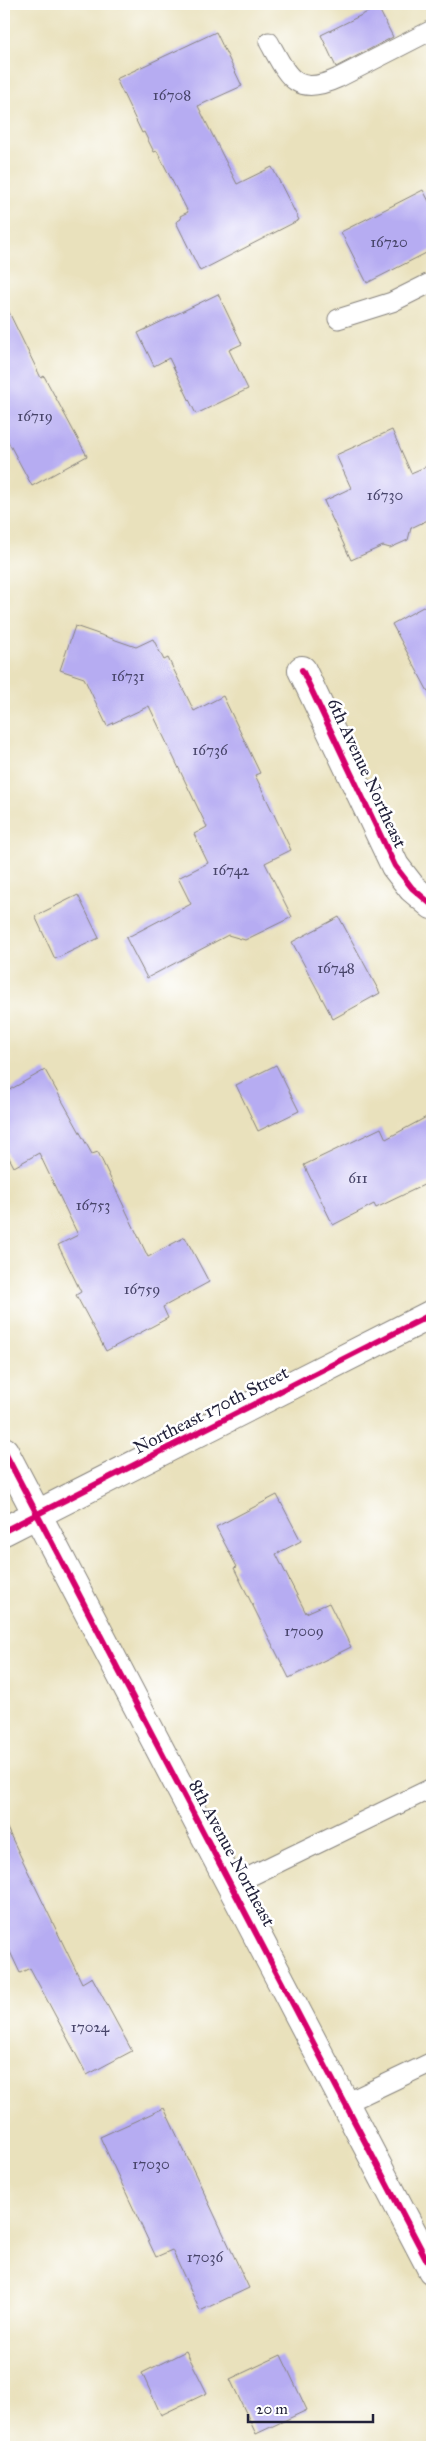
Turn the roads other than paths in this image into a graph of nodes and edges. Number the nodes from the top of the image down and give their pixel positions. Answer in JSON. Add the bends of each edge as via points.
{"nodes":[{"id":1,"x":432,"y":30,"type":"edge"},
{"id":2,"x":269,"y":42,"type":"dead end"},
{"id":3,"x":432,"y":282,"type":"edge"},
{"id":4,"x":338,"y":319,"type":"dead end"},
{"id":5,"x":302,"y":670,"type":"dead end"},
{"id":6,"x":432,"y":905,"type":"edge"},
{"id":7,"x":432,"y":1314,"type":"edge"},
{"id":8,"x":4,"y":1451,"type":"edge"},
{"id":9,"x":38,"y":1514,"type":"junction"},
{"id":10,"x":4,"y":1531,"type":"edge"},
{"id":11,"x":432,"y":1788,"type":"edge"},
{"id":12,"x":232,"y":1885,"type":"junction"},
{"id":13,"x":432,"y":2062,"type":"edge"},
{"id":14,"x":346,"y":2103,"type":"junction"},
{"id":15,"x":430,"y":2260,"type":"edge"}],
"edges":[{"from":1,"to":2,"type":"lane","via":[[331,82],[310,87],[289,77]]},
{"from":3,"to":4,"type":"lane","via":[[392,302]]},
{"from":5,"to":6,"type":"street","name":"6th Avenue Northeast","via":[[395,866],[412,888]]},
{"from":7,"to":9,"type":"street","name":"Northeast 170th Street"},
{"from":8,"to":9,"type":"street","name":"8th Avenue Northeast"},
{"from":9,"to":10,"type":"street","name":"Northeast 170th Street"},
{"from":9,"to":12,"type":"street","name":"8th Avenue Northeast"},
{"from":11,"to":12,"type":"lane"},
{"from":12,"to":14,"type":"street","name":"8th Avenue Northeast"},
{"from":13,"to":14,"type":"lane"},
{"from":14,"to":15,"type":"street","name":"8th Avenue Northeast"}]}
